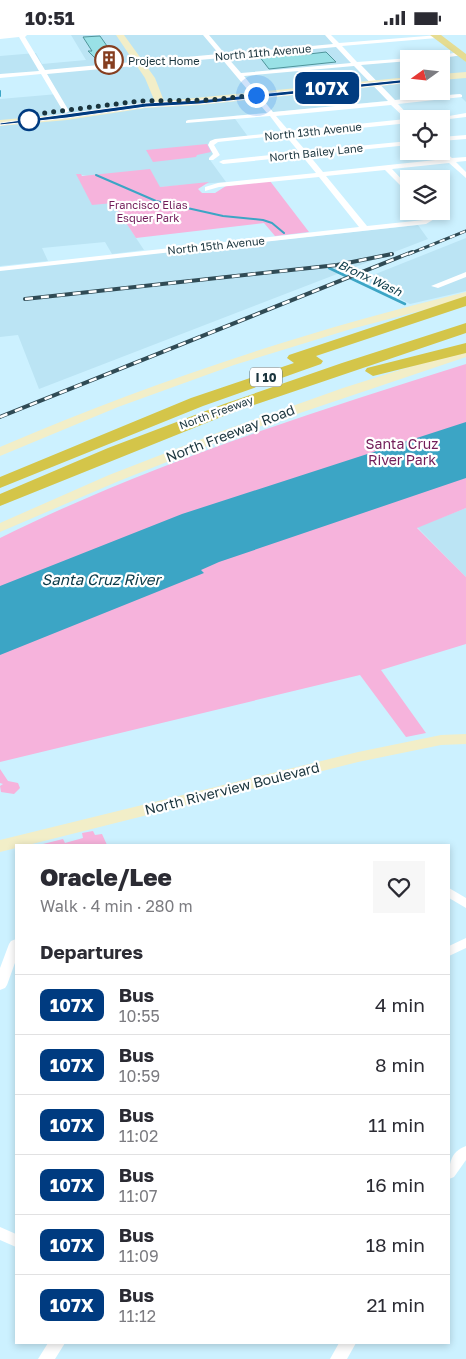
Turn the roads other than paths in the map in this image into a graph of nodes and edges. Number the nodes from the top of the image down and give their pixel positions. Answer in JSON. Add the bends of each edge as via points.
{"nodes":[{"id":1,"x":22,"y":35,"type":"edge"},
{"id":2,"x":120,"y":35,"type":"edge"},
{"id":3,"x":206,"y":35,"type":"edge"},
{"id":4,"x":328,"y":35,"type":"edge"},
{"id":5,"x":451,"y":35,"type":"edge"},
{"id":6,"x":436,"y":36,"type":"edge"},
{"id":7,"x":0,"y":37,"type":"edge"},
{"id":8,"x":338,"y":46,"type":"junction"},
{"id":9,"x":464,"y":53,"type":"edge"},
{"id":10,"x":450,"y":55,"type":"edge"},
{"id":11,"x":223,"y":56,"type":"junction"},
{"id":12,"x":400,"y":60,"type":"edge"},
{"id":13,"x":140,"y":63,"type":"junction"},
{"id":14,"x":356,"y":64,"type":"junction"},
{"id":15,"x":44,"y":72,"type":"junction"},
{"id":16,"x":239,"y":75,"type":"junction"},
{"id":17,"x":466,"y":75,"type":"edge"},
{"id":18,"x":0,"y":76,"type":"edge"},
{"id":19,"x":450,"y":76,"type":"edge"},
{"id":20,"x":400,"y":82,"type":"edge"},
{"id":21,"x":376,"y":84,"type":"junction"},
{"id":22,"x":256,"y":95,"type":"junction"},
{"id":23,"x":460,"y":95,"type":"dead end"},
{"id":24,"x":159,"y":99,"type":"junction"},
{"id":25,"x":394,"y":103,"type":"junction"},
{"id":26,"x":400,"y":110,"type":"edge"},
{"id":27,"x":66,"y":111,"type":"junction"},
{"id":28,"x":272,"y":115,"type":"junction"},
{"id":29,"x":466,"y":115,"type":"edge"},
{"id":30,"x":0,"y":117,"type":"edge"},
{"id":31,"x":450,"y":117,"type":"edge"},
{"id":32,"x":400,"y":121,"type":"edge"},
{"id":33,"x":5,"y":122,"type":"edge"},
{"id":34,"x":188,"y":122,"type":"dead end"},
{"id":35,"x":287,"y":133,"type":"junction"},
{"id":36,"x":466,"y":137,"type":"edge"},
{"id":37,"x":450,"y":138,"type":"edge"},
{"id":38,"x":400,"y":144,"type":"edge"},
{"id":39,"x":303,"y":154,"type":"junction"},
{"id":40,"x":211,"y":159,"type":"dead end"},
{"id":41,"x":466,"y":159,"type":"edge"},
{"id":42,"x":451,"y":160,"type":"junction"},
{"id":43,"x":223,"y":162,"type":"dead end"},
{"id":44,"x":387,"y":168,"type":"junction"},
{"id":45,"x":321,"y":175,"type":"junction"},
{"id":46,"x":466,"y":176,"type":"edge"},
{"id":47,"x":400,"y":182,"type":"edge"},
{"id":48,"x":208,"y":189,"type":"dead end"},
{"id":49,"x":431,"y":220,"type":"edge"},
{"id":50,"x":365,"y":229,"type":"junction"},
{"id":51,"x":0,"y":269,"type":"edge"},
{"id":52,"x":466,"y":274,"type":"edge"},
{"id":53,"x":435,"y":285,"type":"dead end"},
{"id":54,"x":466,"y":295,"type":"edge"},
{"id":55,"x":466,"y":301,"type":"edge"},
{"id":56,"x":466,"y":315,"type":"edge"},
{"id":57,"x":466,"y":328,"type":"edge"},
{"id":58,"x":466,"y":348,"type":"edge"},
{"id":59,"x":466,"y":353,"type":"edge"},
{"id":60,"x":0,"y":452,"type":"edge"},
{"id":61,"x":77,"y":458,"type":"junction"},
{"id":62,"x":0,"y":483,"type":"edge"},
{"id":63,"x":0,"y":501,"type":"edge"},
{"id":64,"x":0,"y":527,"type":"edge"},
{"id":65,"x":466,"y":738,"type":"edge"},
{"id":66,"x":0,"y":846,"type":"edge"},
{"id":67,"x":450,"y":893,"type":"edge"},
{"id":68,"x":466,"y":904,"type":"edge"},
{"id":69,"x":466,"y":943,"type":"edge"},
{"id":70,"x":15,"y":948,"type":"edge"},
{"id":71,"x":450,"y":951,"type":"edge"},
{"id":72,"x":0,"y":985,"type":"edge"},
{"id":73,"x":464,"y":1153,"type":"edge"},
{"id":74,"x":450,"y":1172,"type":"edge"},
{"id":75,"x":0,"y":1233,"type":"edge"},
{"id":76,"x":15,"y":1240,"type":"edge"},
{"id":77,"x":56,"y":1344,"type":"edge"},
{"id":78,"x":347,"y":1344,"type":"edge"},
{"id":79,"x":46,"y":1359,"type":"edge"},
{"id":80,"x":338,"y":1359,"type":"edge"}],
"edges":[{"from":1,"to":7,"type":"street"},
{"from":1,"to":15,"type":"street"},
{"from":2,"to":13,"type":"main road"},
{"from":3,"to":11,"type":"street"},
{"from":4,"to":8,"type":"street"},
{"from":5,"to":9,"type":"main road"},
{"from":6,"to":8,"type":"street","name":"North 11th Avenue"},
{"from":6,"to":9,"type":"main road"},
{"from":8,"to":11,"type":"street","name":"North 11th Avenue"},
{"from":8,"to":14,"type":"street"},
{"from":9,"to":10,"type":"street"},
{"from":11,"to":13,"type":"street","name":"North 11th Avenue"},
{"from":11,"to":16,"type":"street"},
{"from":12,"to":14,"type":"street"},
{"from":13,"to":15,"type":"street","name":"North 11th Avenue"},
{"from":13,"to":24,"type":"main road"},
{"from":14,"to":16,"type":"street"},
{"from":14,"to":21,"type":"street"},
{"from":15,"to":18,"type":"street","name":"North 11th Avenue"},
{"from":15,"to":27,"type":"street"},
{"from":16,"to":22,"type":"street"},
{"from":17,"to":19,"type":"main road"},
{"from":20,"to":21,"type":"main road"},
{"from":21,"to":22,"type":"main road"},
{"from":21,"to":25,"type":"street"},
{"from":22,"to":24,"type":"main road","via":[[210,100]]},
{"from":22,"to":28,"type":"street"},
{"from":23,"to":25,"type":"street"},
{"from":24,"to":27,"type":"main road"},
{"from":24,"to":33,"type":"main road"},
{"from":25,"to":26,"type":"street"},
{"from":25,"to":28,"type":"street"},
{"from":27,"to":30,"type":"main road"},
{"from":27,"to":33,"type":"main road"},
{"from":28,"to":34,"type":"street"},
{"from":28,"to":35,"type":"street"},
{"from":29,"to":31,"type":"street"},
{"from":32,"to":35,"type":"street","name":"North 13th Avenue"},
{"from":35,"to":39,"type":"street"},
{"from":35,"to":40,"type":"street","name":"North 13th Avenue","via":[[217,140],[211,145],[218,155]]},
{"from":36,"to":37,"type":"street"},
{"from":38,"to":39,"type":"street","name":"North Bailey Lane"},
{"from":39,"to":43,"type":"street","name":"North Bailey Lane"},
{"from":39,"to":45,"type":"street"},
{"from":41,"to":42,"type":"street"},
{"from":42,"to":44,"type":"street"},
{"from":42,"to":46,"type":"street"},
{"from":44,"to":45,"type":"street"},
{"from":44,"to":47,"type":"street"},
{"from":45,"to":48,"type":"street","via":[[218,185]]},
{"from":45,"to":50,"type":"street"},
{"from":49,"to":50,"type":"street","name":"North 15th Avenue"},
{"from":50,"to":51,"type":"street","name":"North 15th Avenue"},
{"from":52,"to":53,"type":"street"},
{"from":54,"to":60,"type":"main road","via":[[387,314],[218,366]]},
{"from":55,"to":61,"type":"highway","via":[[225,382],[98,433]]},
{"from":56,"to":61,"type":"highway","name":"North Freeway","number":"I 10","via":[[391,336],[197,402]]},
{"from":57,"to":61,"type":"highway","name":"North Freeway","number":"I 10","via":[[337,368]]},
{"from":58,"to":61,"type":"highway","via":[[375,370]]},
{"from":59,"to":64,"type":"main road","name":"North Freeway Road","via":[[268,417]]},
{"from":61,"to":62,"type":"highway","name":"North Freeway","number":"I 10"},
{"from":61,"to":63,"type":"highway","name":"North Freeway","number":"I 10"},
{"from":65,"to":66,"type":"main road","name":"North Riverview Boulevard","via":[[358,757]]},
{"from":67,"to":68,"type":"street"},
{"from":69,"to":71,"type":"street"},
{"from":70,"to":72,"type":"street"},
{"from":73,"to":74,"type":"street"},
{"from":75,"to":76,"type":"street"},
{"from":77,"to":79,"type":"street"},
{"from":78,"to":80,"type":"street"}]}
